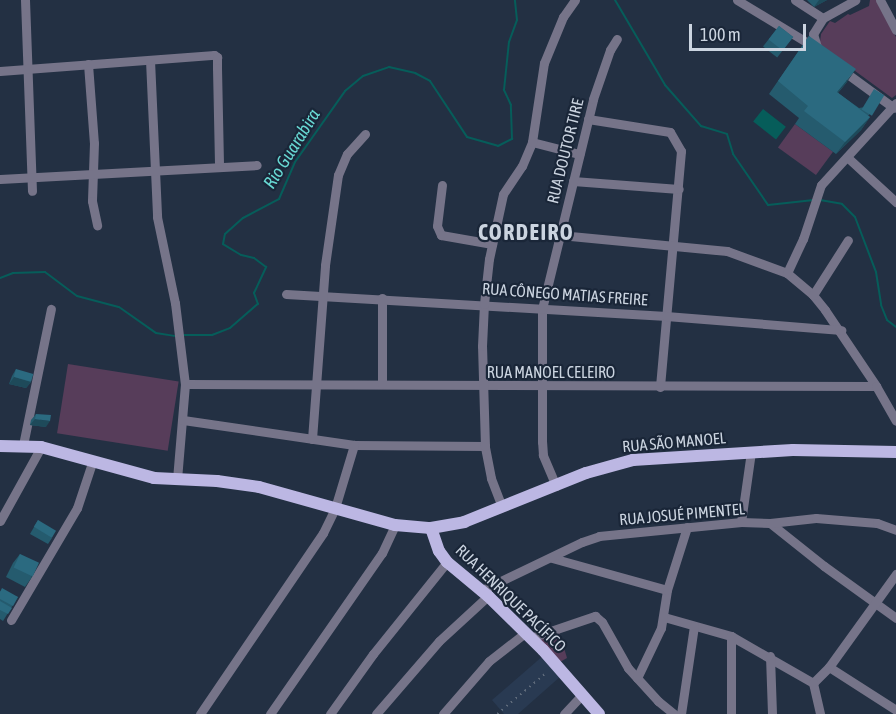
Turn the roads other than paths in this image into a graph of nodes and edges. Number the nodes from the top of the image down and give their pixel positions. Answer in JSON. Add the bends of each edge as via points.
{"nodes":[{"id":1,"x":25,"y":0,"type":"edge"},
{"id":2,"x":575,"y":0,"type":"edge"},
{"id":3,"x":737,"y":0,"type":"edge"},
{"id":4,"x":795,"y":0,"type":"edge"},
{"id":5,"x":855,"y":0,"type":"edge"},
{"id":6,"x":880,"y":0,"type":"edge"},
{"id":7,"x":823,"y":18,"type":"junction"},
{"id":8,"x":896,"y":30,"type":"edge"},
{"id":9,"x":617,"y":39,"type":"dead end"},
{"id":10,"x":816,"y":46,"type":"junction"},
{"id":11,"x":825,"y":57,"type":"edge"},
{"id":12,"x":150,"y":60,"type":"junction"},
{"id":13,"x":88,"y":64,"type":"junction"},
{"id":14,"x":837,"y":66,"type":"edge"},
{"id":15,"x":27,"y":69,"type":"junction"},
{"id":16,"x":0,"y":71,"type":"edge"},
{"id":17,"x":894,"y":106,"type":"edge"},
{"id":18,"x":588,"y":119,"type":"junction"},
{"id":19,"x":365,"y":134,"type":"dead end"},
{"id":20,"x":531,"y":142,"type":"junction"},
{"id":21,"x":579,"y":154,"type":"junction"},
{"id":22,"x":847,"y":157,"type":"junction"},
{"id":23,"x":257,"y":165,"type":"dead end"},
{"id":24,"x":219,"y":166,"type":"junction"},
{"id":25,"x":154,"y":169,"type":"junction"},
{"id":26,"x":93,"y":173,"type":"junction"},
{"id":27,"x":31,"y":177,"type":"junction"},
{"id":28,"x":0,"y":179,"type":"edge"},
{"id":29,"x":573,"y":181,"type":"junction"},
{"id":30,"x":442,"y":184,"type":"dead end"},
{"id":31,"x":679,"y":189,"type":"junction"},
{"id":32,"x":32,"y":191,"type":"dead end"},
{"id":33,"x":896,"y":202,"type":"edge"},
{"id":34,"x":97,"y":225,"type":"dead end"},
{"id":35,"x":560,"y":235,"type":"junction"},
{"id":36,"x":848,"y":240,"type":"dead end"},
{"id":37,"x":492,"y":244,"type":"junction"},
{"id":38,"x":673,"y":247,"type":"junction"},
{"id":39,"x":787,"y":273,"type":"junction"},
{"id":40,"x":286,"y":294,"type":"dead end"},
{"id":41,"x":323,"y":294,"type":"junction"},
{"id":42,"x":813,"y":295,"type":"junction"},
{"id":43,"x":382,"y":298,"type":"junction"},
{"id":44,"x":484,"y":304,"type":"junction"},
{"id":45,"x":51,"y":309,"type":"dead end"},
{"id":46,"x":542,"y":309,"type":"junction"},
{"id":47,"x":666,"y":315,"type":"junction"},
{"id":48,"x":841,"y":330,"type":"junction"},
{"id":49,"x":319,"y":383,"type":"junction"},
{"id":50,"x":185,"y":384,"type":"junction"},
{"id":51,"x":381,"y":384,"type":"junction"},
{"id":52,"x":876,"y":386,"type":"junction"},
{"id":53,"x":483,"y":387,"type":"junction"},
{"id":54,"x":541,"y":387,"type":"junction"},
{"id":55,"x":660,"y":387,"type":"junction"},
{"id":56,"x":183,"y":420,"type":"junction"},
{"id":57,"x":896,"y":421,"type":"edge"},
{"id":58,"x":312,"y":439,"type":"junction"},
{"id":59,"x":23,"y":445,"type":"junction"},
{"id":60,"x":354,"y":445,"type":"junction"},
{"id":61,"x":0,"y":446,"type":"edge"},
{"id":62,"x":485,"y":446,"type":"junction"},
{"id":63,"x":41,"y":447,"type":"junction"},
{"id":64,"x":751,"y":452,"type":"junction"},
{"id":65,"x":896,"y":452,"type":"edge"},
{"id":66,"x":92,"y":463,"type":"junction"},
{"id":67,"x":177,"y":480,"type":"junction"},
{"id":68,"x":556,"y":486,"type":"junction"},
{"id":69,"x":502,"y":507,"type":"junction"},
{"id":70,"x":335,"y":508,"type":"junction"},
{"id":71,"x":0,"y":522,"type":"edge"},
{"id":72,"x":741,"y":522,"type":"junction"},
{"id":73,"x":770,"y":523,"type":"junction"},
{"id":74,"x":395,"y":525,"type":"junction"},
{"id":75,"x":687,"y":527,"type":"junction"},
{"id":76,"x":431,"y":528,"type":"junction"},
{"id":77,"x":896,"y":530,"type":"edge"},
{"id":78,"x":552,"y":558,"type":"junction"},
{"id":79,"x":447,"y":562,"type":"junction"},
{"id":80,"x":896,"y":574,"type":"edge"},
{"id":81,"x":667,"y":590,"type":"junction"},
{"id":82,"x":484,"y":593,"type":"junction"},
{"id":83,"x":874,"y":603,"type":"junction"},
{"id":84,"x":664,"y":617,"type":"junction"},
{"id":85,"x":896,"y":618,"type":"edge"},
{"id":86,"x":11,"y":620,"type":"dead end"},
{"id":87,"x":694,"y":626,"type":"junction"},
{"id":88,"x":528,"y":636,"type":"junction"},
{"id":89,"x":731,"y":636,"type":"junction"},
{"id":90,"x":770,"y":656,"type":"junction"},
{"id":91,"x":829,"y":667,"type":"junction"},
{"id":92,"x":637,"y":678,"type":"junction"},
{"id":93,"x":813,"y":683,"type":"junction"},
{"id":94,"x":581,"y":696,"type":"junction"},
{"id":95,"x":896,"y":710,"type":"edge"},
{"id":96,"x":332,"y":713,"type":"edge"},
{"id":97,"x":200,"y":714,"type":"edge"},
{"id":98,"x":270,"y":714,"type":"edge"},
{"id":99,"x":376,"y":714,"type":"edge"},
{"id":100,"x":443,"y":714,"type":"edge"},
{"id":101,"x":564,"y":714,"type":"edge"},
{"id":102,"x":599,"y":714,"type":"edge"},
{"id":103,"x":674,"y":714,"type":"edge"},
{"id":104,"x":681,"y":714,"type":"edge"},
{"id":105,"x":730,"y":714,"type":"edge"},
{"id":106,"x":772,"y":714,"type":"edge"},
{"id":107,"x":820,"y":714,"type":"edge"}],
"edges":[{"from":1,"to":15,"type":"street"},
{"from":2,"to":20,"type":"street","via":[[563,17],[544,63]]},
{"from":3,"to":10,"type":"street"},
{"from":4,"to":7,"type":"street"},
{"from":5,"to":7,"type":"street"},
{"from":6,"to":8,"type":"street"},
{"from":7,"to":10,"type":"street","via":[[813,34]]},
{"from":9,"to":18,"type":"street","name":"RUA DOUTOR TIRE","via":[[601,74]]},
{"from":10,"to":11,"type":"street"},
{"from":12,"to":13,"type":"street"},
{"from":12,"to":24,"type":"street","via":[[217,57]]},
{"from":12,"to":25,"type":"street"},
{"from":13,"to":15,"type":"street"},
{"from":13,"to":26,"type":"street"},
{"from":14,"to":17,"type":"street"},
{"from":15,"to":16,"type":"street"},
{"from":15,"to":27,"type":"street"},
{"from":17,"to":22,"type":"street"},
{"from":18,"to":21,"type":"street","name":"RUA DOUTOR TIRE"},
{"from":18,"to":31,"type":"street","via":[[670,132],[681,151]]},
{"from":19,"to":41,"type":"street","via":[[347,154],[338,175]]},
{"from":20,"to":21,"type":"street"},
{"from":20,"to":37,"type":"street","via":[[522,166],[503,194]]},
{"from":21,"to":29,"type":"street","name":"RUA DOUTOR TIRE"},
{"from":22,"to":33,"type":"street"},
{"from":22,"to":39,"type":"street","via":[[827,177],[819,192]]},
{"from":23,"to":24,"type":"street"},
{"from":24,"to":25,"type":"street"},
{"from":25,"to":26,"type":"street"},
{"from":25,"to":50,"type":"street","via":[[160,243],[178,326]]},
{"from":26,"to":27,"type":"street"},
{"from":26,"to":34,"type":"street","via":[[92,201]]},
{"from":27,"to":28,"type":"street"},
{"from":27,"to":32,"type":"street"},
{"from":29,"to":31,"type":"street"},
{"from":29,"to":35,"type":"street","name":"RUA DOUTOR TIRE"},
{"from":30,"to":37,"type":"street","via":[[437,226],[441,235]]},
{"from":31,"to":38,"type":"street"},
{"from":35,"to":38,"type":"street"},
{"from":35,"to":46,"type":"street","name":"RUA DOUTOR TIRE"},
{"from":36,"to":42,"type":"street"},
{"from":37,"to":44,"type":"street"},
{"from":38,"to":39,"type":"street","via":[[741,254]]},
{"from":38,"to":47,"type":"street"},
{"from":39,"to":42,"type":"street"},
{"from":40,"to":41,"type":"street","name":"RUA CÔNEGO MATIAS FREIRE"},
{"from":41,"to":43,"type":"street","name":"RUA CÔNEGO MATIAS FREIRE"},
{"from":41,"to":49,"type":"street"},
{"from":42,"to":48,"type":"street"},
{"from":43,"to":44,"type":"street","name":"RUA CÔNEGO MATIAS FREIRE"},
{"from":43,"to":51,"type":"street"},
{"from":44,"to":46,"type":"street","name":"RUA CÔNEGO MATIAS FREIRE"},
{"from":44,"to":53,"type":"street"},
{"from":45,"to":59,"type":"street"},
{"from":46,"to":47,"type":"street","name":"RUA CÔNEGO MATIAS FREIRE"},
{"from":46,"to":54,"type":"street","name":"RUA DOUTOR TIRE"},
{"from":47,"to":48,"type":"street","name":"RUA CÔNEGO MATIAS FREIRE"},
{"from":47,"to":55,"type":"street"},
{"from":48,"to":52,"type":"street"},
{"from":49,"to":50,"type":"street","name":"RUA MANOEL CELEIRO"},
{"from":49,"to":51,"type":"street","name":"RUA MANOEL CELEIRO"},
{"from":49,"to":58,"type":"street"},
{"from":50,"to":56,"type":"street"},
{"from":51,"to":53,"type":"street","name":"RUA MANOEL CELEIRO"},
{"from":52,"to":55,"type":"street","name":"RUA MANOEL CELEIRO"},
{"from":52,"to":57,"type":"street"},
{"from":53,"to":54,"type":"street","name":"RUA MANOEL CELEIRO"},
{"from":53,"to":62,"type":"street"},
{"from":54,"to":55,"type":"street","name":"RUA MANOEL CELEIRO"},
{"from":54,"to":68,"type":"street","name":"RUA DOUTOR TIRE","via":[[543,455]]},
{"from":56,"to":58,"type":"street"},
{"from":56,"to":67,"type":"street"},
{"from":58,"to":60,"type":"street"},
{"from":59,"to":61,"type":"main road","name":"RUA SÃO MANOEL"},
{"from":59,"to":63,"type":"main road","name":"RUA SÃO MANOEL"},
{"from":60,"to":62,"type":"street"},
{"from":60,"to":70,"type":"street"},
{"from":62,"to":69,"type":"street"},
{"from":63,"to":66,"type":"main road","name":"RUA SÃO MANOEL"},
{"from":63,"to":71,"type":"street"},
{"from":64,"to":65,"type":"main road","name":"RUA SÃO MANOEL"},
{"from":64,"to":68,"type":"main road","name":"RUA SÃO MANOEL","via":[[633,460]]},
{"from":64,"to":72,"type":"street"},
{"from":66,"to":67,"type":"main road","name":"RUA SÃO MANOEL"},
{"from":66,"to":86,"type":"street","via":[[77,508]]},
{"from":67,"to":70,"type":"main road","name":"RUA SÃO MANOEL","via":[[259,486]]},
{"from":68,"to":69,"type":"main road","name":"RUA SÃO MANOEL"},
{"from":69,"to":76,"type":"main road","name":"RUA SÃO MANOEL","via":[[464,522]]},
{"from":70,"to":74,"type":"main road","name":"RUA SÃO MANOEL"},
{"from":70,"to":97,"type":"street","via":[[310,556]]},
{"from":72,"to":73,"type":"street","name":"RUA JOSUÉ PIMENTEL"},
{"from":72,"to":75,"type":"street","name":"RUA JOSUÉ PIMENTEL"},
{"from":73,"to":77,"type":"street","name":"RUA JOSUÉ PIMENTEL","via":[[834,518],[877,523]]},
{"from":73,"to":83,"type":"street"},
{"from":74,"to":76,"type":"main road","name":"RUA SÃO MANOEL"},
{"from":74,"to":98,"type":"street","via":[[382,553]]},
{"from":75,"to":78,"type":"street","name":"RUA JOSUÉ PIMENTEL","via":[[599,536]]},
{"from":75,"to":81,"type":"street"},
{"from":76,"to":79,"type":"main road","name":"RUA HENRIQUE PACÍFICO"},
{"from":78,"to":81,"type":"street"},
{"from":78,"to":82,"type":"street","name":"RUA JOSUÉ PIMENTEL"},
{"from":79,"to":82,"type":"main road","name":"RUA HENRIQUE PACÍFICO"},
{"from":79,"to":96,"type":"street","via":[[373,654]]},
{"from":80,"to":83,"type":"street"},
{"from":81,"to":84,"type":"street"},
{"from":82,"to":88,"type":"main road","name":"RUA HENRIQUE PACÍFICO"},
{"from":82,"to":99,"type":"street","name":"RUA JOSUÉ PIMENTEL"},
{"from":83,"to":85,"type":"street"},
{"from":83,"to":91,"type":"street"},
{"from":84,"to":87,"type":"street"},
{"from":84,"to":92,"type":"street"},
{"from":87,"to":89,"type":"street"},
{"from":87,"to":104,"type":"street"},
{"from":88,"to":92,"type":"street","via":[[595,616]]},
{"from":88,"to":94,"type":"main road","name":"RUA HENRIQUE PACÍFICO"},
{"from":88,"to":100,"type":"street","via":[[489,661]]},
{"from":89,"to":90,"type":"street"},
{"from":89,"to":105,"type":"street"},
{"from":90,"to":93,"type":"street"},
{"from":90,"to":106,"type":"street"},
{"from":91,"to":93,"type":"street"},
{"from":91,"to":95,"type":"street"},
{"from":92,"to":103,"type":"street"},
{"from":93,"to":107,"type":"street"},
{"from":94,"to":101,"type":"street"},
{"from":94,"to":102,"type":"main road","name":"RUA HENRIQUE PACÍFICO"}]}
